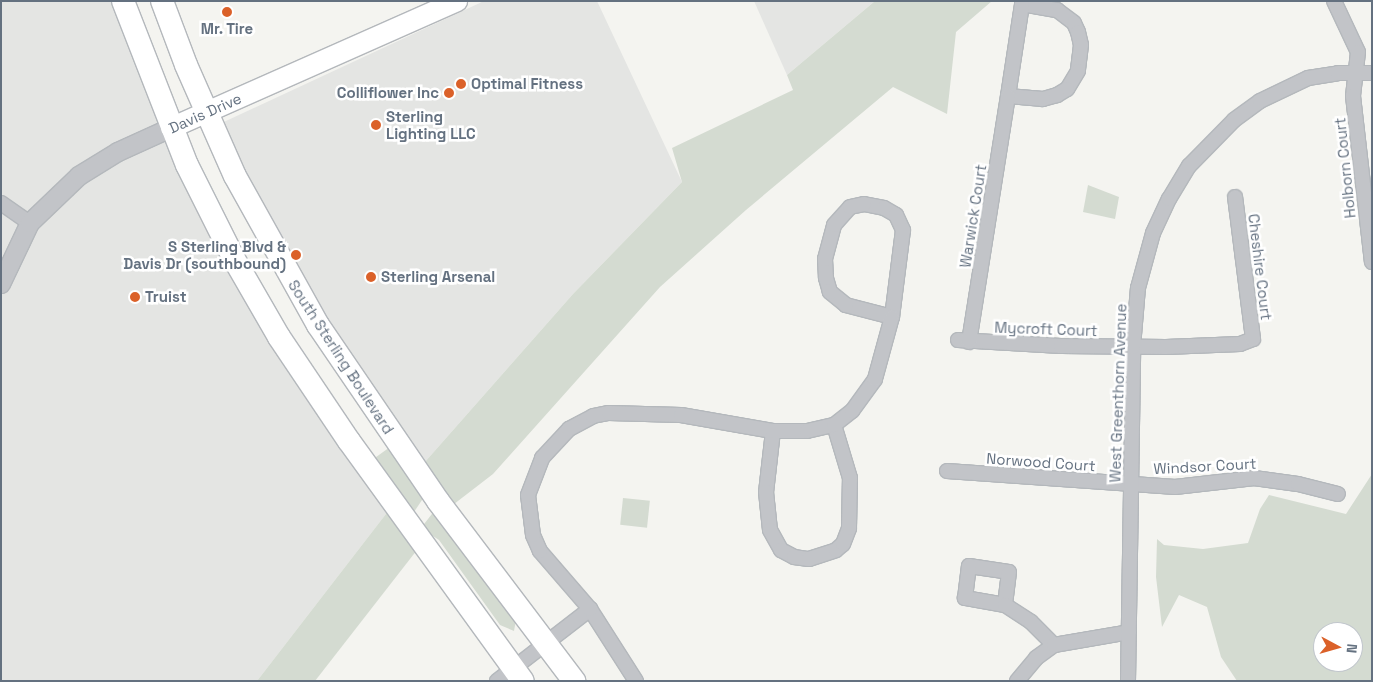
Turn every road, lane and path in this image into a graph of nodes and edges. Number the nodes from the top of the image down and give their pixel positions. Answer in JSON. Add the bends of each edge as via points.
{"nodes":[{"id":1,"x":123,"y":1,"type":"edge"},
{"id":2,"x":162,"y":1,"type":"edge"},
{"id":3,"x":457,"y":1,"type":"edge"},
{"id":4,"x":1334,"y":1,"type":"edge"},
{"id":5,"x":1356,"y":72,"type":"junction"},
{"id":6,"x":1372,"y":73,"type":"edge"},
{"id":7,"x":1008,"y":96,"type":"junction"},
{"id":8,"x":207,"y":112,"type":"junction"},
{"id":9,"x":171,"y":128,"type":"junction"},
{"id":10,"x":1235,"y":197,"type":"dead end"},
{"id":11,"x":1,"y":203,"type":"edge"},
{"id":12,"x":30,"y":223,"type":"junction"},
{"id":13,"x":1372,"y":262,"type":"edge"},
{"id":14,"x":1,"y":284,"type":"edge"},
{"id":15,"x":892,"y":317,"type":"junction"},
{"id":16,"x":963,"y":341,"type":"joint"},
{"id":17,"x":1133,"y":347,"type":"junction"},
{"id":18,"x":834,"y":426,"type":"junction"},
{"id":19,"x":773,"y":431,"type":"junction"},
{"id":20,"x":947,"y":471,"type":"dead end"},
{"id":21,"x":1132,"y":485,"type":"junction"},
{"id":22,"x":1338,"y":494,"type":"dead end"},
{"id":23,"x":1005,"y":604,"type":"dead end"},
{"id":24,"x":590,"y":609,"type":"junction"},
{"id":25,"x":1129,"y":632,"type":"junction"},
{"id":26,"x":545,"y":642,"type":"junction"},
{"id":27,"x":1054,"y":645,"type":"junction"},
{"id":28,"x":512,"y":677,"type":"edge"},
{"id":29,"x":574,"y":681,"type":"edge"},
{"id":30,"x":636,"y":681,"type":"edge"},
{"id":31,"x":1017,"y":681,"type":"edge"},
{"id":32,"x":1128,"y":681,"type":"edge"}],
"edges":[{"from":1,"to":9,"type":"main road"},
{"from":2,"to":8,"type":"main road","name":"South Sterling Boulevard"},
{"from":3,"to":8,"type":"main road","name":"Davis Drive"},
{"from":4,"to":5,"type":"street","name":"Holborn Court","via":[[1358,52]]},
{"from":5,"to":6,"type":"street","name":"West Greenthorn Avenue"},
{"from":5,"to":13,"type":"street","name":"Holborn Court","via":[[1353,96]]},
{"from":5,"to":17,"type":"street","name":"West Greenthorn Avenue","via":[[1308,78],[1260,101],[1212,140],[1189,166],[1169,199],[1144,260]]},
{"from":7,"to":7,"type":"street","name":"Warwick Court","via":[[1050,97],[1067,89],[1074,79],[1081,40],[1066,14],[1052,8],[1022,4]]},
{"from":7,"to":16,"type":"street","name":"Warwick Court"},
{"from":8,"to":9,"type":"main road","name":"Davis Drive"},
{"from":8,"to":26,"type":"main road","name":"South Sterling Boulevard","via":[[235,176],[284,270],[335,355],[438,501]]},
{"from":9,"to":12,"type":"street","name":"Davis Drive","via":[[90,167]]},
{"from":9,"to":28,"type":"main road","via":[[234,259],[279,337]]},
{"from":10,"to":17,"type":"street","name":"Cheshire Court","via":[[1253,339],[1240,344]]},
{"from":11,"to":12,"type":"street"},
{"from":12,"to":14,"type":"street","name":"Davis Drive"},
{"from":15,"to":15,"type":"street","via":[[846,305],[828,287],[825,269],[829,240],[840,215],[856,205],[884,208],[900,220],[902,237]]},
{"from":15,"to":18,"type":"street","via":[[875,379],[852,411]]},
{"from":16,"to":17,"type":"street","name":"Mycroft Court"},
{"from":17,"to":21,"type":"street","name":"West Greenthorn Avenue"},
{"from":18,"to":19,"type":"street","via":[[807,431]]},
{"from":18,"to":19,"type":"street","via":[[850,478],[849,528],[847,538],[836,550],[809,559],[794,557],[781,550],[770,530],[766,492]]},
{"from":19,"to":24,"type":"street","via":[[681,415],[609,413],[580,422],[563,435],[535,470],[528,495],[529,522],[540,551]]},
{"from":20,"to":21,"type":"street","name":"Norwood Court"},
{"from":21,"to":22,"type":"street","name":"Windsor Court","via":[[1175,487],[1254,478]]},
{"from":21,"to":25,"type":"street","name":"West Greenthorn Avenue"},
{"from":23,"to":27,"type":"street","via":[[1031,622]]},
{"from":24,"to":26,"type":"street"},
{"from":24,"to":30,"type":"street"},
{"from":25,"to":27,"type":"street"},
{"from":25,"to":32,"type":"street","name":"West Greenthorn Avenue"},
{"from":26,"to":28,"type":"street"},
{"from":26,"to":29,"type":"main road","name":"South Sterling Boulevard"},
{"from":27,"to":31,"type":"street","via":[[1036,658]]}]}
